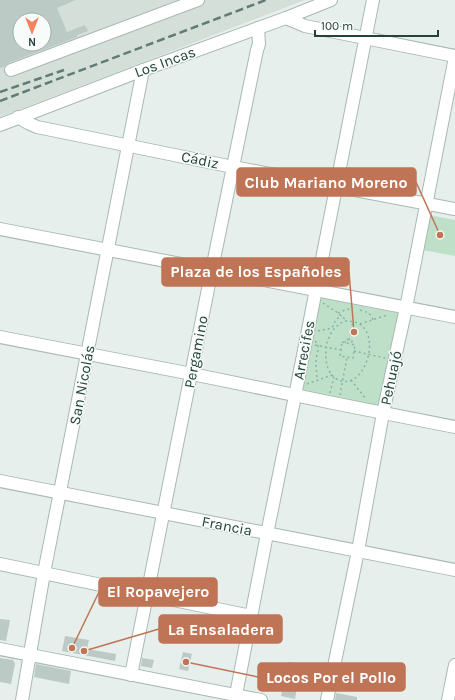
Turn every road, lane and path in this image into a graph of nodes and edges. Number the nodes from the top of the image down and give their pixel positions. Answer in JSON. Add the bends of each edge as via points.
{"nodes":[{"id":1,"x":198,"y":0,"type":"edge"},
{"id":2,"x":331,"y":0,"type":"edge"},
{"id":3,"x":373,"y":0,"type":"edge"},
{"id":4,"x":286,"y":18,"type":"junction"},
{"id":5,"x":258,"y":28,"type":"junction"},
{"id":6,"x":366,"y":38,"type":"junction"},
{"id":7,"x":455,"y":57,"type":"edge"},
{"id":8,"x":11,"y":70,"type":"dead end"},
{"id":9,"x":143,"y":70,"type":"junction"},
{"id":10,"x":18,"y":117,"type":"junction"},
{"id":11,"x":0,"y":125,"type":"edge"},
{"id":12,"x":129,"y":145,"type":"junction"},
{"id":13,"x":233,"y":167,"type":"junction"},
{"id":14,"x":336,"y":187,"type":"junction"},
{"id":15,"x":426,"y":203,"type":"junction"},
{"id":16,"x":455,"y":209,"type":"edge"},
{"id":17,"x":0,"y":229,"type":"edge"},
{"id":18,"x":108,"y":250,"type":"junction"},
{"id":19,"x":212,"y":269,"type":"junction"},
{"id":20,"x":315,"y":295,"type":"junction"},
{"id":21,"x":354,"y":308,"type":"dead end"},
{"id":22,"x":406,"y":308,"type":"junction"},
{"id":23,"x":338,"y":313,"type":"junction"},
{"id":24,"x":387,"y":315,"type":"dead end"},
{"id":25,"x":342,"y":316,"type":"junction"},
{"id":26,"x":455,"y":317,"type":"edge"},
{"id":27,"x":347,"y":321,"type":"junction"},
{"id":28,"x":353,"y":321,"type":"junction"},
{"id":29,"x":360,"y":324,"type":"junction"},
{"id":30,"x":316,"y":332,"type":"dead end"},
{"id":31,"x":0,"y":337,"type":"edge"},
{"id":32,"x":349,"y":340,"type":"junction"},
{"id":33,"x":310,"y":341,"type":"junction"},
{"id":34,"x":345,"y":343,"type":"junction"},
{"id":35,"x":352,"y":344,"type":"junction"},
{"id":36,"x":318,"y":346,"type":"junction"},
{"id":37,"x":326,"y":347,"type":"junction"},
{"id":38,"x":341,"y":350,"type":"junction"},
{"id":39,"x":354,"y":352,"type":"junction"},
{"id":40,"x":88,"y":354,"type":"junction"},
{"id":41,"x":369,"y":354,"type":"junction"},
{"id":42,"x":347,"y":357,"type":"junction"},
{"id":43,"x":394,"y":359,"type":"junction"},
{"id":44,"x":192,"y":374,"type":"junction"},
{"id":45,"x":332,"y":375,"type":"junction"},
{"id":46,"x":334,"y":377,"type":"junction"},
{"id":47,"x":351,"y":380,"type":"junction"},
{"id":48,"x":317,"y":381,"type":"junction"},
{"id":49,"x":342,"y":381,"type":"junction"},
{"id":50,"x":296,"y":392,"type":"junction"},
{"id":51,"x":333,"y":403,"type":"junction"},
{"id":52,"x":380,"y":413,"type":"junction"},
{"id":53,"x":455,"y":427,"type":"edge"},
{"id":54,"x":0,"y":481,"type":"edge"},
{"id":55,"x":60,"y":494,"type":"junction"},
{"id":56,"x":163,"y":513,"type":"junction"},
{"id":57,"x":267,"y":534,"type":"junction"},
{"id":58,"x":358,"y":551,"type":"junction"},
{"id":59,"x":0,"y":564,"type":"edge"},
{"id":60,"x":455,"y":570,"type":"edge"},
{"id":61,"x":44,"y":573,"type":"junction"},
{"id":62,"x":147,"y":594,"type":"junction"},
{"id":63,"x":251,"y":616,"type":"junction"},
{"id":64,"x":0,"y":649,"type":"edge"},
{"id":65,"x":30,"y":655,"type":"junction"},
{"id":66,"x":455,"y":665,"type":"edge"},
{"id":67,"x":131,"y":675,"type":"junction"},
{"id":68,"x":236,"y":698,"type":"edge"},
{"id":69,"x":22,"y":700,"type":"edge"},
{"id":70,"x":261,"y":700,"type":"edge"},
{"id":71,"x":327,"y":700,"type":"edge"},
{"id":72,"x":448,"y":700,"type":"edge"}],
"edges":[{"from":1,"to":8,"type":"street"},
{"from":2,"to":4,"type":"street","name":"Los Incas"},
{"from":3,"to":6,"type":"street","name":"Arrecifes"},
{"from":4,"to":5,"type":"street","name":"Los Incas"},
{"from":4,"to":6,"type":"street","via":[[305,26]]},
{"from":5,"to":9,"type":"street","name":"Los Incas"},
{"from":5,"to":13,"type":"street","name":"Pergamino","via":[[257,50]]},
{"from":6,"to":7,"type":"street"},
{"from":6,"to":14,"type":"street","name":"Arrecifes"},
{"from":7,"to":15,"type":"street","name":"Pehuajó"},
{"from":9,"to":10,"type":"street","name":"Los Incas"},
{"from":9,"to":12,"type":"street","name":"San Nicolás"},
{"from":10,"to":11,"type":"street","name":"Los Incas"},
{"from":10,"to":12,"type":"street","name":"Cádiz","via":[[37,127]]},
{"from":12,"to":13,"type":"street","name":"Cádiz"},
{"from":12,"to":18,"type":"street","name":"San Nicolás"},
{"from":13,"to":14,"type":"street","name":"Cádiz"},
{"from":13,"to":19,"type":"street","name":"Pergamino"},
{"from":14,"to":15,"type":"street","name":"Cádiz"},
{"from":14,"to":20,"type":"street","name":"Arrecifes"},
{"from":15,"to":16,"type":"street","name":"Cádiz"},
{"from":15,"to":22,"type":"street","name":"Pehuajó"},
{"from":17,"to":18,"type":"street"},
{"from":18,"to":19,"type":"street"},
{"from":18,"to":40,"type":"street","name":"San Nicolás"},
{"from":19,"to":20,"type":"street"},
{"from":19,"to":44,"type":"street","name":"Pergamino"},
{"from":20,"to":22,"type":"street"},
{"from":20,"to":23,"type":"path","via":[[318,301]]},
{"from":20,"to":33,"type":"street","name":"Arrecifes"},
{"from":21,"to":23,"type":"path"},
{"from":22,"to":26,"type":"street"},
{"from":22,"to":43,"type":"street","name":"Pehuajó"},
{"from":23,"to":25,"type":"path"},
{"from":24,"to":29,"type":"path"},
{"from":25,"to":27,"type":"path"},
{"from":25,"to":30,"type":"path","via":[[335,321],[332,328]]},
{"from":27,"to":28,"type":"path"},
{"from":27,"to":37,"type":"path","via":[[335,328]]},
{"from":28,"to":29,"type":"path"},
{"from":28,"to":32,"type":"path"},
{"from":29,"to":41,"type":"path","via":[[370,344]]},
{"from":31,"to":40,"type":"street"},
{"from":32,"to":34,"type":"path","via":[[346,339]]},
{"from":32,"to":35,"type":"path"},
{"from":33,"to":36,"type":"path"},
{"from":33,"to":36,"type":"path"},
{"from":33,"to":50,"type":"street","name":"Arrecifes"},
{"from":34,"to":35,"type":"path"},
{"from":34,"to":38,"type":"path","via":[[342,342]]},
{"from":35,"to":39,"type":"path","via":[[355,345]]},
{"from":36,"to":37,"type":"path"},
{"from":36,"to":48,"type":"path"},
{"from":37,"to":38,"type":"path"},
{"from":37,"to":45,"type":"path","via":[[325,358]]},
{"from":38,"to":42,"type":"path","via":[[340,356]]},
{"from":39,"to":41,"type":"path"},
{"from":39,"to":42,"type":"path","via":[[353,358]]},
{"from":40,"to":44,"type":"street"},
{"from":40,"to":55,"type":"street","name":"San Nicolás"},
{"from":41,"to":43,"type":"path"},
{"from":41,"to":47,"type":"path","via":[[360,374]]},
{"from":42,"to":49,"type":"path"},
{"from":43,"to":52,"type":"street","name":"Pehuajó"},
{"from":44,"to":50,"type":"street"},
{"from":44,"to":56,"type":"street","name":"Pergamino"},
{"from":45,"to":46,"type":"path"},
{"from":45,"to":48,"type":"path"},
{"from":46,"to":49,"type":"path"},
{"from":46,"to":51,"type":"path"},
{"from":47,"to":49,"type":"path"},
{"from":47,"to":52,"type":"path"},
{"from":48,"to":50,"type":"path"},
{"from":49,"to":51,"type":"path"},
{"from":50,"to":51,"type":"street"},
{"from":50,"to":57,"type":"street","name":"Arrecifes"},
{"from":51,"to":52,"type":"street"},
{"from":52,"to":53,"type":"street"},
{"from":52,"to":58,"type":"street","name":"Pehuajó"},
{"from":54,"to":55,"type":"street","name":"Francia"},
{"from":55,"to":56,"type":"street","name":"Francia"},
{"from":55,"to":61,"type":"street","name":"San Nicolás"},
{"from":56,"to":57,"type":"street","name":"Francia"},
{"from":56,"to":62,"type":"street","name":"Pergamino"},
{"from":57,"to":58,"type":"street","name":"Francia"},
{"from":57,"to":63,"type":"street","name":"Arrecifes"},
{"from":58,"to":60,"type":"street","name":"Francia"},
{"from":58,"to":71,"type":"street","name":"Pehuajó"},
{"from":59,"to":61,"type":"street"},
{"from":61,"to":62,"type":"street"},
{"from":61,"to":65,"type":"street","name":"San Nicolás"},
{"from":62,"to":63,"type":"street"},
{"from":62,"to":67,"type":"street","name":"Pergamino"},
{"from":63,"to":68,"type":"street","name":"Arrecifes"},
{"from":64,"to":65,"type":"street"},
{"from":65,"to":67,"type":"street"},
{"from":65,"to":69,"type":"street","name":"San Nicolás"},
{"from":66,"to":72,"type":"street"},
{"from":67,"to":68,"type":"street"},
{"from":68,"to":70,"type":"street"}]}
